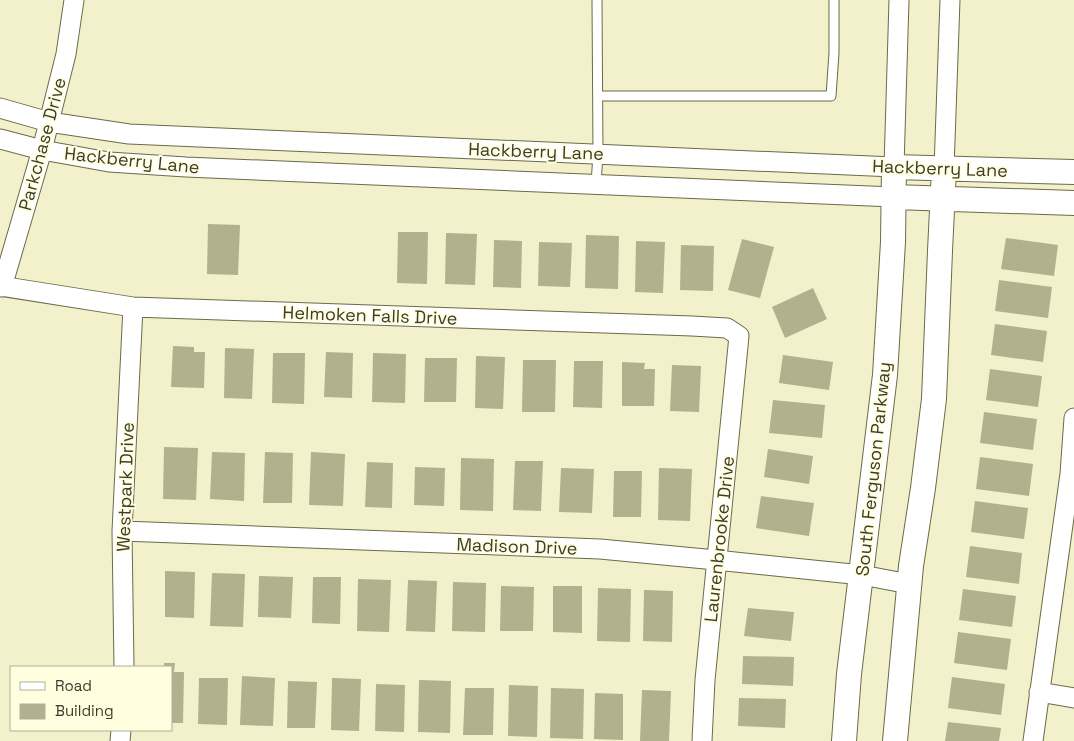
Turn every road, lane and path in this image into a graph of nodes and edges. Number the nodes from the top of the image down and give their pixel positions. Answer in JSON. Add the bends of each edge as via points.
{"nodes":[{"id":1,"x":74,"y":0,"type":"edge"},
{"id":2,"x":597,"y":0,"type":"edge"},
{"id":3,"x":834,"y":0,"type":"edge"},
{"id":4,"x":899,"y":0,"type":"edge"},
{"id":5,"x":950,"y":0,"type":"edge"},
{"id":6,"x":598,"y":96,"type":"junction"},
{"id":7,"x":0,"y":108,"type":"edge"},
{"id":8,"x":49,"y":122,"type":"junction"},
{"id":9,"x":0,"y":139,"type":"edge"},
{"id":10,"x":42,"y":150,"type":"junction"},
{"id":11,"x":598,"y":154,"type":"junction"},
{"id":12,"x":894,"y":167,"type":"junction"},
{"id":13,"x":944,"y":169,"type":"junction"},
{"id":14,"x":1074,"y":172,"type":"edge"},
{"id":15,"x":596,"y":184,"type":"junction"},
{"id":16,"x":894,"y":197,"type":"junction"},
{"id":17,"x":942,"y":199,"type":"junction"},
{"id":18,"x":1074,"y":203,"type":"edge"},
{"id":19,"x":1,"y":287,"type":"edge"},
{"id":20,"x":133,"y":307,"type":"junction"},
{"id":21,"x":739,"y":336,"type":"joint"},
{"id":22,"x":1074,"y":418,"type":"edge"},
{"id":23,"x":1072,"y":475,"type":"edge"},
{"id":24,"x":122,"y":531,"type":"junction"},
{"id":25,"x":716,"y":560,"type":"junction"},
{"id":26,"x":862,"y":575,"type":"junction"},
{"id":27,"x":909,"y":584,"type":"junction"},
{"id":28,"x":124,"y":666,"type":"edge"},
{"id":29,"x":1039,"y":692,"type":"junction"},
{"id":30,"x":1074,"y":698,"type":"edge"},
{"id":31,"x":702,"y":741,"type":"edge"},
{"id":32,"x":844,"y":741,"type":"edge"},
{"id":33,"x":895,"y":741,"type":"edge"},
{"id":34,"x":1033,"y":741,"type":"edge"}],
"edges":[{"from":1,"to":8,"type":"street","name":"Parkchase Drive","via":[[66,54]]},
{"from":2,"to":6,"type":"lane"},
{"from":3,"to":6,"type":"lane","via":[[831,96]]},
{"from":4,"to":12,"type":"street"},
{"from":5,"to":13,"type":"street"},
{"from":6,"to":11,"type":"lane"},
{"from":7,"to":8,"type":"street","name":"Hackberry Lane"},
{"from":8,"to":10,"type":"street","name":"Parkchase Drive"},
{"from":8,"to":11,"type":"street","name":"Hackberry Lane","via":[[129,134]]},
{"from":9,"to":10,"type":"street","name":"Hackberry Lane"},
{"from":10,"to":15,"type":"street","name":"Hackberry Lane","via":[[109,162],[186,167]]},
{"from":10,"to":19,"type":"street","name":"Parkchase Drive"},
{"from":11,"to":12,"type":"street","name":"Hackberry Lane"},
{"from":11,"to":15,"type":"lane"},
{"from":12,"to":13,"type":"street","name":"Hackberry Lane"},
{"from":12,"to":16,"type":"street","name":"South Ferguson Parkway"},
{"from":13,"to":14,"type":"street","name":"Hackberry Lane"},
{"from":13,"to":17,"type":"street"},
{"from":15,"to":16,"type":"street","name":"Hackberry Lane"},
{"from":16,"to":17,"type":"street","name":"Hackberry Lane"},
{"from":16,"to":26,"type":"street","name":"South Ferguson Parkway","via":[[885,375]]},
{"from":17,"to":18,"type":"street","name":"Hackberry Lane"},
{"from":17,"to":27,"type":"street","via":[[934,399]]},
{"from":19,"to":20,"type":"street","name":"Helmoken Falls Drive"},
{"from":20,"to":21,"type":"street","name":"Helmoken Falls Drive","via":[[692,326],[727,328]]},
{"from":20,"to":24,"type":"street","name":"Westpark Drive"},
{"from":21,"to":25,"type":"street","name":"Laurenbrooke Drive"},
{"from":22,"to":23,"type":"street"},
{"from":23,"to":29,"type":"street"},
{"from":24,"to":25,"type":"street","name":"Madison Drive","via":[[600,549]]},
{"from":24,"to":28,"type":"street","name":"Westpark Drive"},
{"from":25,"to":26,"type":"street","name":"Madison Drive"},
{"from":25,"to":31,"type":"street","name":"Laurenbrooke Drive"},
{"from":26,"to":27,"type":"street","name":"Madison Drive"},
{"from":26,"to":32,"type":"street","name":"South Ferguson Parkway"},
{"from":27,"to":33,"type":"street"},
{"from":29,"to":30,"type":"street"},
{"from":29,"to":34,"type":"street"}]}
